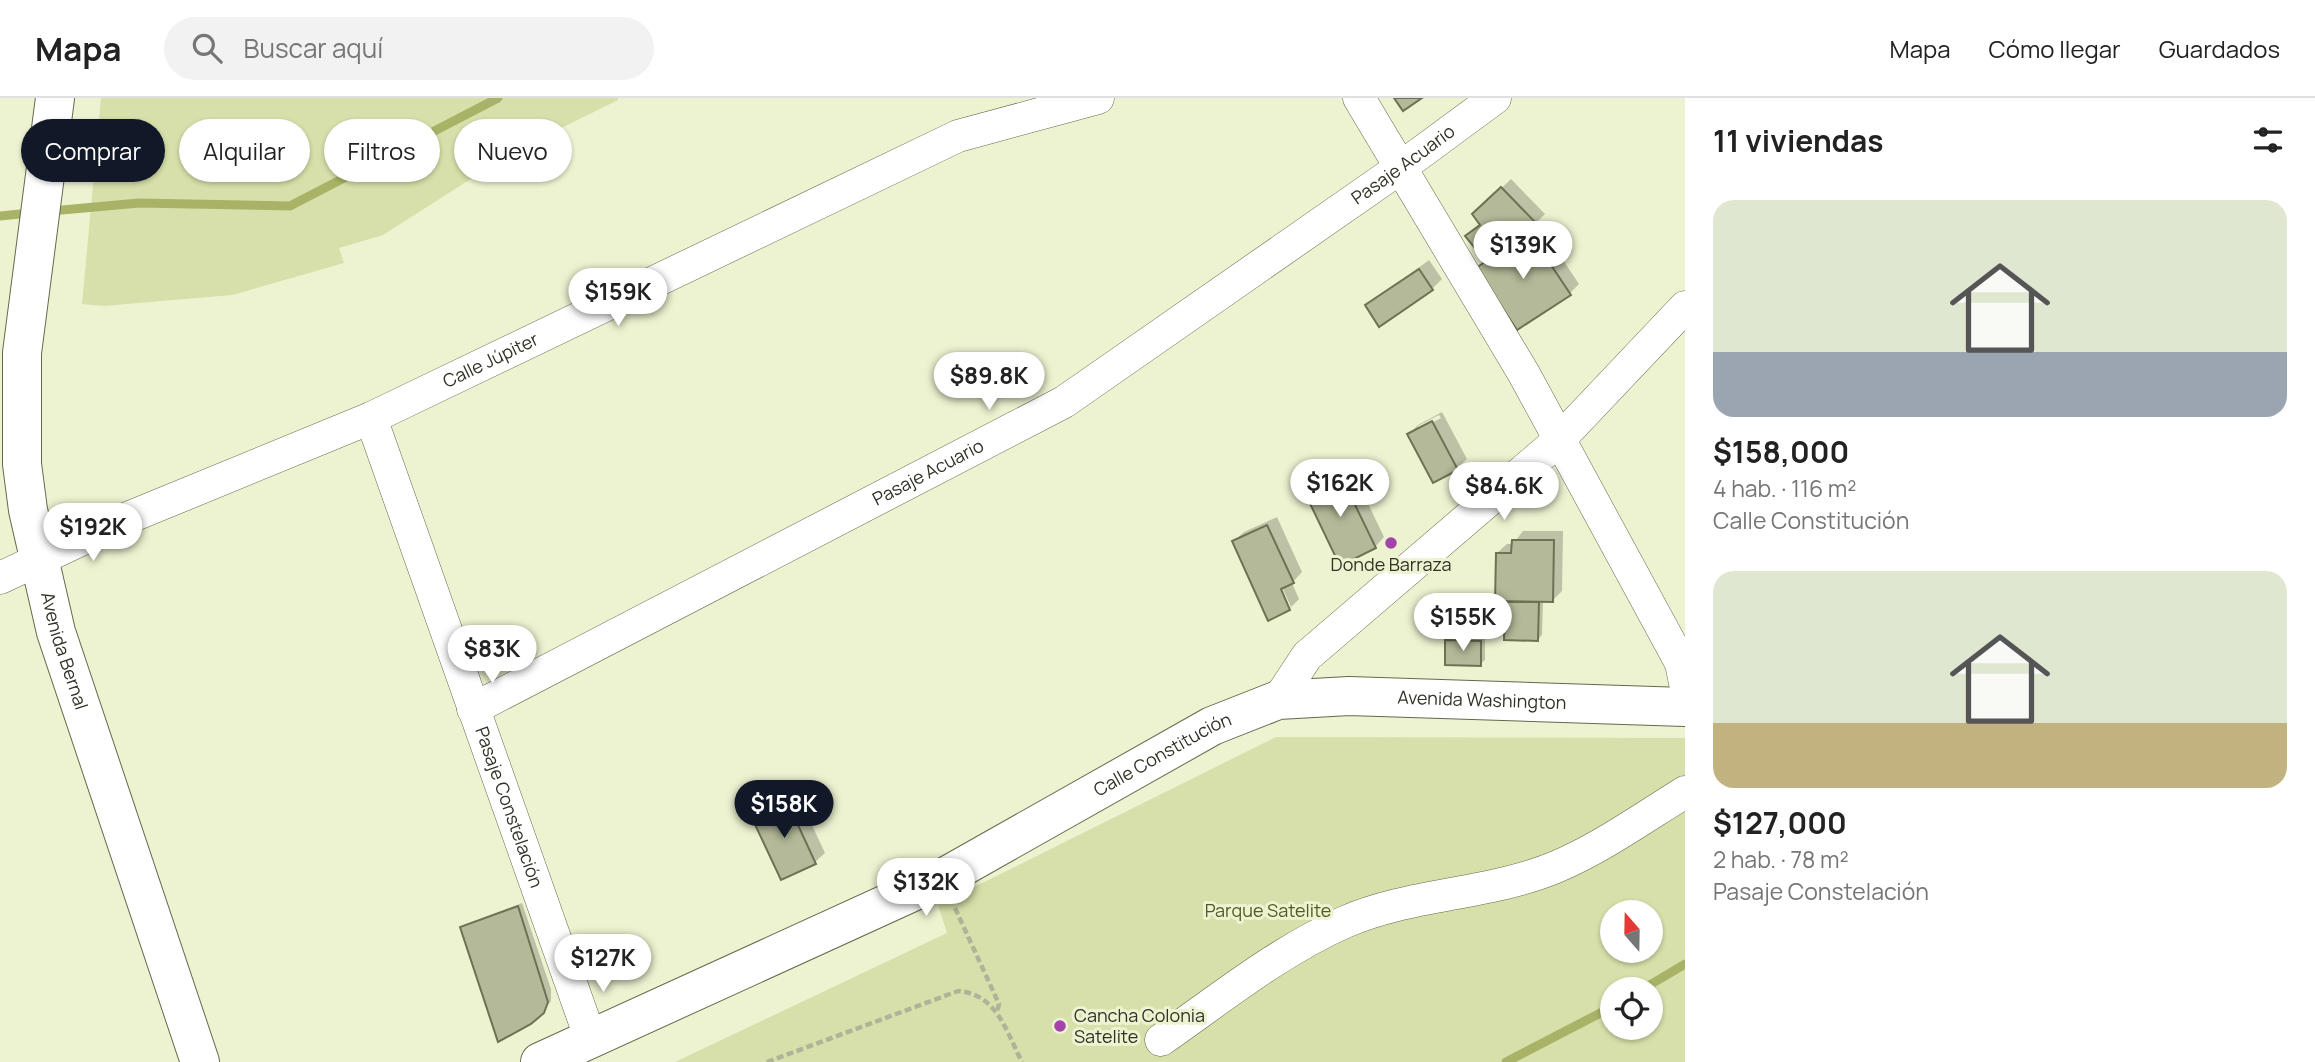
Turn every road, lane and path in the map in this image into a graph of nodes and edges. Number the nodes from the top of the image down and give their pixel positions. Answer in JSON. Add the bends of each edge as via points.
{"nodes":[{"id":1,"x":55,"y":98,"type":"edge"},
{"id":2,"x":1098,"y":98,"type":"edge"},
{"id":3,"x":1359,"y":98,"type":"edge"},
{"id":4,"x":1495,"y":98,"type":"edge"},
{"id":5,"x":1400,"y":168,"type":"junction"},
{"id":6,"x":1685,"y":307,"type":"edge"},
{"id":7,"x":371,"y":418,"type":"junction"},
{"id":8,"x":1558,"y":441,"type":"junction"},
{"id":9,"x":38,"y":560,"type":"junction"},
{"id":10,"x":0,"y":578,"type":"edge"},
{"id":11,"x":1685,"y":684,"type":"edge"},
{"id":12,"x":1278,"y":700,"type":"junction"},
{"id":13,"x":1685,"y":707,"type":"edge"},
{"id":14,"x":473,"y":709,"type":"junction"},
{"id":15,"x":1685,"y":792,"type":"edge"},
{"id":16,"x":951,"y":901,"type":"dead end"},
{"id":17,"x":997,"y":1012,"type":"junction"},
{"id":18,"x":590,"y":1037,"type":"junction"},
{"id":19,"x":1161,"y":1040,"type":"dead end"},
{"id":20,"x":200,"y":1062,"type":"edge"},
{"id":21,"x":540,"y":1062,"type":"edge"},
{"id":22,"x":767,"y":1062,"type":"edge"},
{"id":23,"x":1022,"y":1062,"type":"edge"}],
"edges":[{"from":1,"to":9,"type":"main road","name":"Avenida Bernal","via":[[22,353],[22,464]]},
{"from":2,"to":7,"type":"street","name":"Calle Júpiter","via":[[958,136]]},
{"from":3,"to":5,"type":"street"},
{"from":4,"to":5,"type":"street","name":"Pasaje Acuario"},
{"from":5,"to":8,"type":"street","via":[[1524,374]]},
{"from":5,"to":14,"type":"street","name":"Pasaje Acuario","via":[[1064,402]]},
{"from":6,"to":8,"type":"street"},
{"from":7,"to":9,"type":"street","name":"Calle Júpiter","via":[[125,519]]},
{"from":7,"to":14,"type":"street","name":"Pasaje Constelación"},
{"from":8,"to":11,"type":"street","via":[[1681,663]]},
{"from":8,"to":12,"type":"street","via":[[1307,656]]},
{"from":9,"to":10,"type":"street","name":"Calle Júpiter"},
{"from":9,"to":20,"type":"main road","name":"Avenida Bernal","via":[[56,632]]},
{"from":12,"to":13,"type":"main road","name":"Avenida Washington","via":[[1349,696]]},
{"from":12,"to":18,"type":"main road","name":"Calle Constitución","via":[[1212,726],[941,879]]},
{"from":14,"to":18,"type":"street","name":"Pasaje Constelación"},
{"from":15,"to":19,"type":"street","via":[[1555,867],[1344,922],[1286,954]]},
{"from":16,"to":17,"type":"path","via":[[999,1004]]},
{"from":17,"to":22,"type":"path","via":[[975,993],[951,992]]},
{"from":17,"to":23,"type":"path"},
{"from":18,"to":21,"type":"main road","name":"Calle Constitución"}]}
